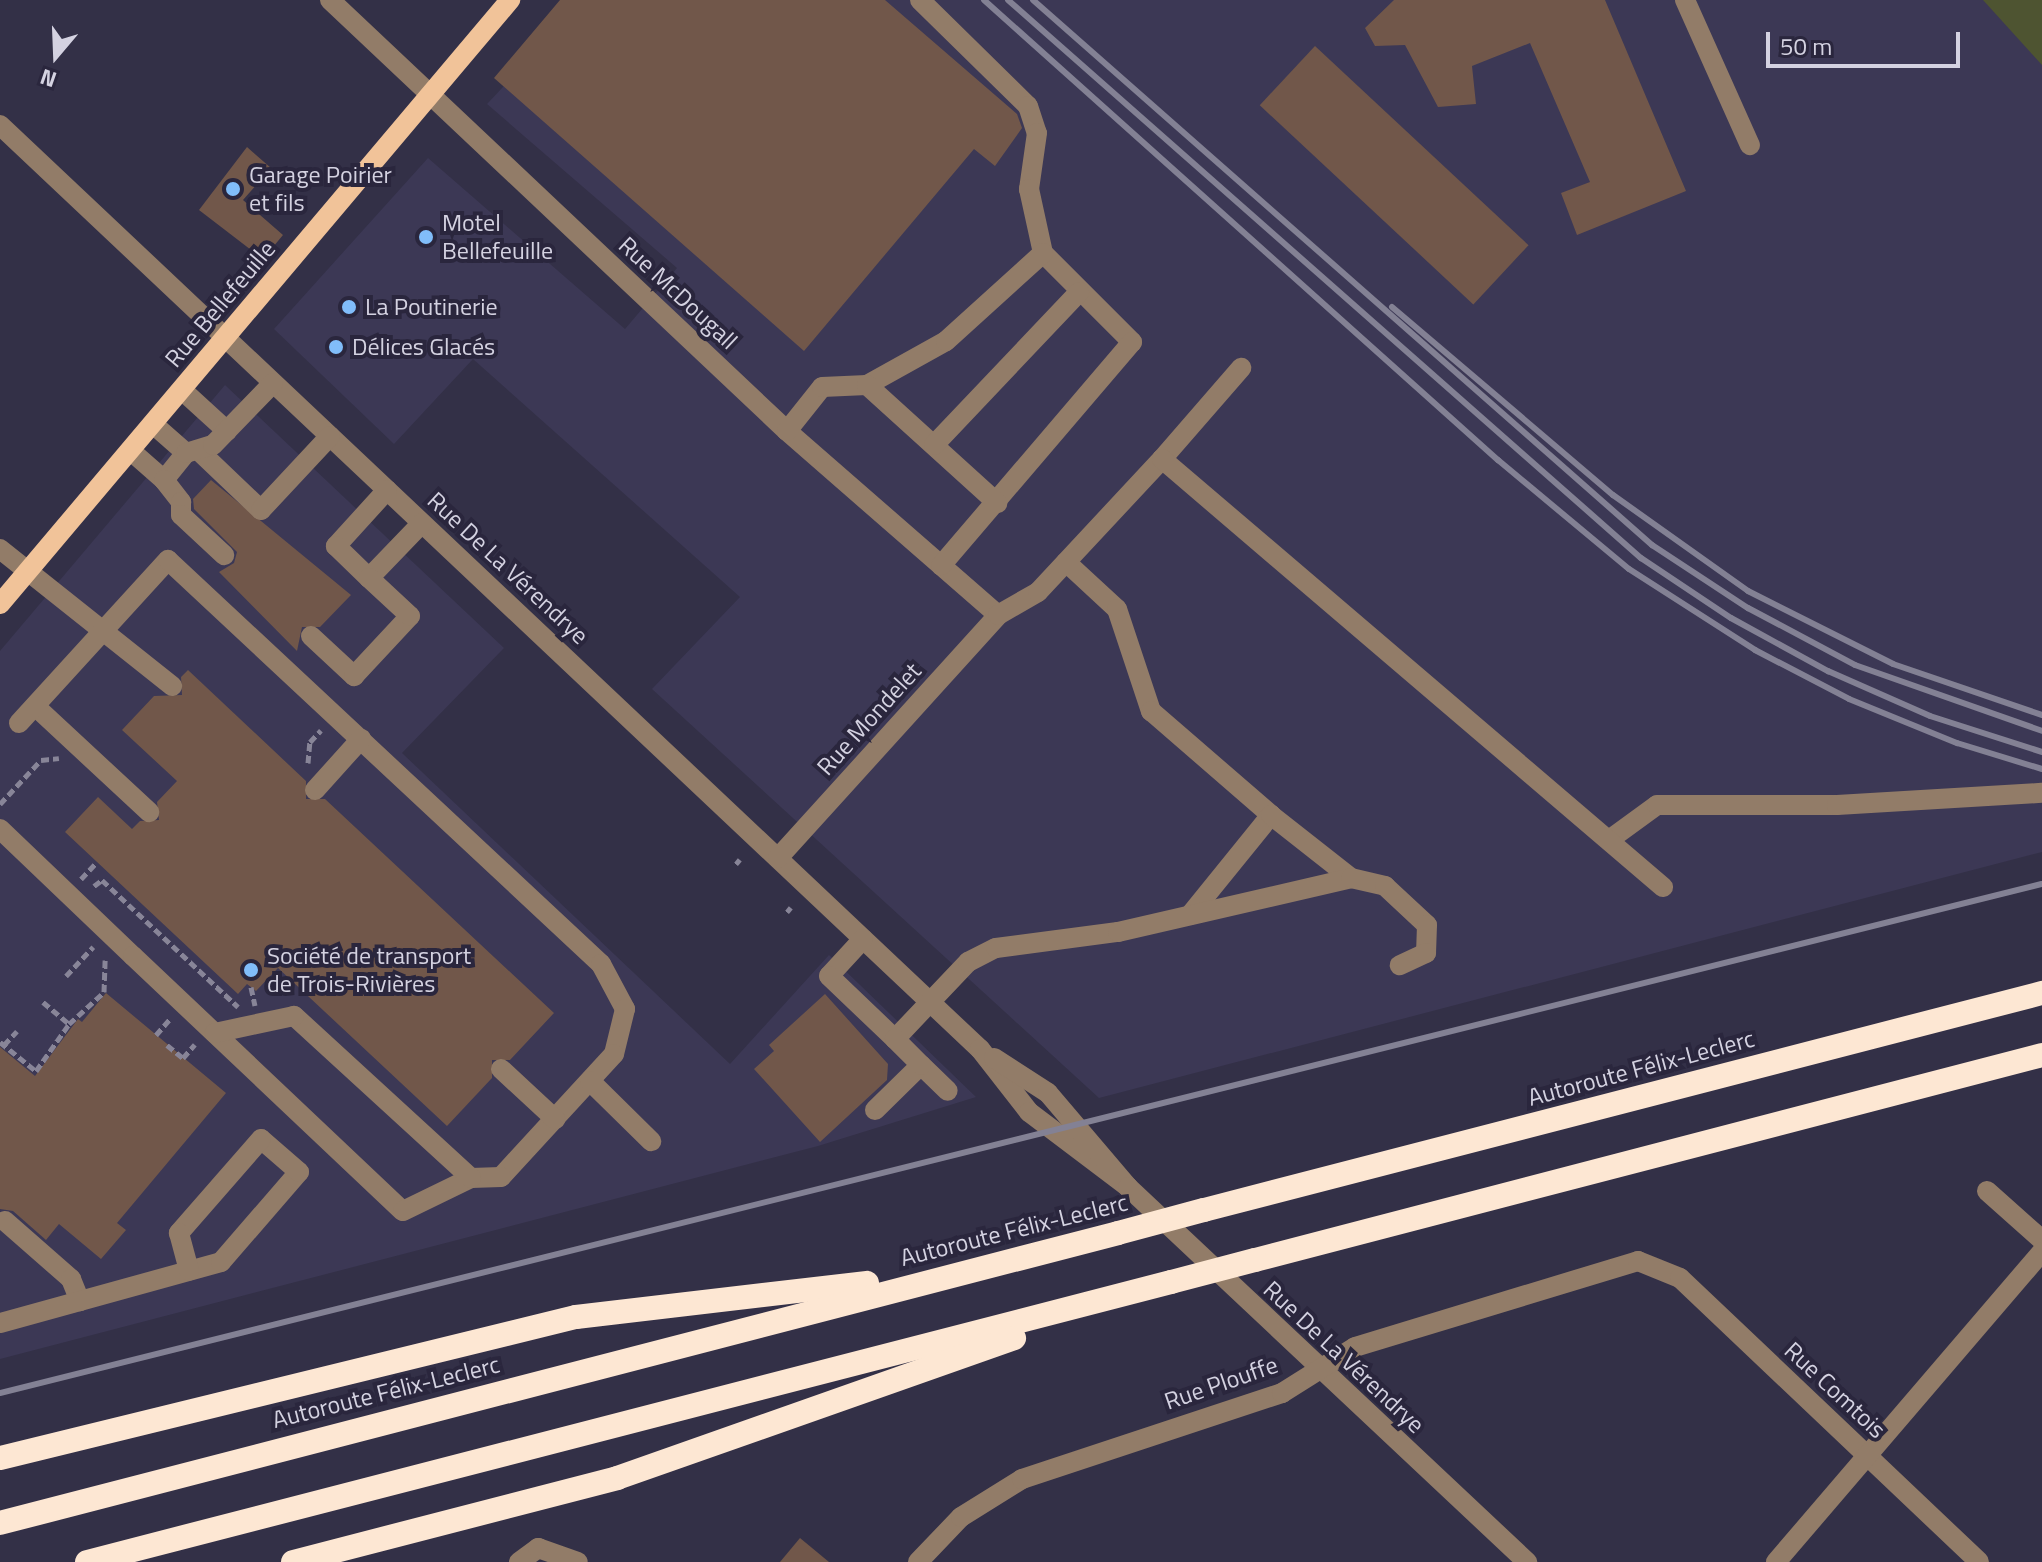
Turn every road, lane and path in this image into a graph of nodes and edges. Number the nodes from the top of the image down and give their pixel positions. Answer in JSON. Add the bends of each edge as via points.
{"nodes":[{"id":1,"x":330,"y":0,"type":"edge"},
{"id":2,"x":510,"y":0,"type":"edge"},
{"id":3,"x":920,"y":0,"type":"edge"},
{"id":4,"x":1685,"y":0,"type":"edge"},
{"id":5,"x":429,"y":95,"type":"junction"},
{"id":6,"x":0,"y":125,"type":"edge"},
{"id":7,"x":1750,"y":145,"type":"dead end"},
{"id":8,"x":1043,"y":253,"type":"junction"},
{"id":9,"x":1079,"y":292,"type":"junction"},
{"id":10,"x":225,"y":338,"type":"junction"},
{"id":11,"x":1241,"y":368,"type":"dead end"},
{"id":12,"x":273,"y":383,"type":"junction"},
{"id":13,"x":867,"y":385,"type":"junction"},
{"id":14,"x":182,"y":390,"type":"junction"},
{"id":15,"x":153,"y":424,"type":"junction"},
{"id":16,"x":227,"y":431,"type":"junction"},
{"id":17,"x":787,"y":431,"type":"junction"},
{"id":18,"x":330,"y":436,"type":"junction"},
{"id":19,"x":934,"y":445,"type":"junction"},
{"id":20,"x":131,"y":451,"type":"junction"},
{"id":21,"x":192,"y":452,"type":"junction"},
{"id":22,"x":1162,"y":459,"type":"junction"},
{"id":23,"x":164,"y":480,"type":"junction"},
{"id":24,"x":387,"y":490,"type":"junction"},
{"id":25,"x":997,"y":503,"type":"junction"},
{"id":26,"x":422,"y":523,"type":"junction"},
{"id":27,"x":0,"y":549,"type":"edge"},
{"id":28,"x":224,"y":555,"type":"dead end"},
{"id":29,"x":1066,"y":562,"type":"junction"},
{"id":30,"x":941,"y":566,"type":"junction"},
{"id":31,"x":26,"y":574,"type":"junction"},
{"id":32,"x":369,"y":578,"type":"junction"},
{"id":33,"x":0,"y":604,"type":"edge"},
{"id":34,"x":998,"y":615,"type":"junction"},
{"id":35,"x":100,"y":635,"type":"junction"},
{"id":36,"x":311,"y":636,"type":"dead end"},
{"id":37,"x":172,"y":686,"type":"dead end"},
{"id":38,"x":35,"y":706,"type":"junction"},
{"id":39,"x":19,"y":723,"type":"dead end"},
{"id":40,"x":324,"y":726,"type":"dead end"},
{"id":41,"x":361,"y":739,"type":"junction"},
{"id":42,"x":72,"y":768,"type":"dead end"},
{"id":43,"x":311,"y":782,"type":"joint"},
{"id":44,"x":2042,"y":793,"type":"edge"},
{"id":45,"x":0,"y":804,"type":"edge"},
{"id":46,"x":149,"y":812,"type":"dead end"},
{"id":47,"x":1271,"y":815,"type":"junction"},
{"id":48,"x":0,"y":829,"type":"edge"},
{"id":49,"x":1609,"y":840,"type":"junction"},
{"id":50,"x":778,"y":858,"type":"junction"},
{"id":51,"x":97,"y":862,"type":"dead end"},
{"id":52,"x":75,"y":868,"type":"dead end"},
{"id":53,"x":84,"y":876,"type":"junction"},
{"id":54,"x":1351,"y":878,"type":"junction"},
{"id":55,"x":1663,"y":887,"type":"dead end"},
{"id":56,"x":1190,"y":915,"type":"junction"},
{"id":57,"x":863,"y":939,"type":"junction"},
{"id":58,"x":97,"y":942,"type":"dead end"},
{"id":59,"x":105,"y":950,"type":"dead end"},
{"id":60,"x":1400,"y":965,"type":"dead end"},
{"id":61,"x":66,"y":976,"type":"dead end"},
{"id":62,"x":251,"y":987,"type":"dead end"},
{"id":63,"x":2042,"y":993,"type":"edge"},
{"id":64,"x":929,"y":1001,"type":"junction"},
{"id":65,"x":43,"y":1002,"type":"dead end"},
{"id":66,"x":255,"y":1007,"type":"dead end"},
{"id":67,"x":240,"y":1009,"type":"dead end"},
{"id":68,"x":69,"y":1024,"type":"junction"},
{"id":69,"x":164,"y":1026,"type":"dead end"},
{"id":70,"x":17,"y":1031,"type":"dead end"},
{"id":71,"x":215,"y":1033,"type":"junction"},
{"id":72,"x":156,"y":1035,"type":"dead end"},
{"id":73,"x":895,"y":1039,"type":"junction"},
{"id":74,"x":2,"y":1044,"type":"edge"},
{"id":75,"x":167,"y":1045,"type":"dead end"},
{"id":76,"x":189,"y":1050,"type":"dead end"},
{"id":77,"x":2042,"y":1055,"type":"edge"},
{"id":78,"x":921,"y":1065,"type":"junction"},
{"id":79,"x":501,"y":1069,"type":"dead end"},
{"id":80,"x":590,"y":1081,"type":"junction"},
{"id":81,"x":948,"y":1091,"type":"dead end"},
{"id":82,"x":875,"y":1110,"type":"dead end"},
{"id":83,"x":555,"y":1119,"type":"junction"},
{"id":84,"x":651,"y":1141,"type":"dead end"},
{"id":85,"x":471,"y":1178,"type":"junction"},
{"id":86,"x":1987,"y":1191,"type":"dead end"},
{"id":87,"x":5,"y":1221,"type":"dead end"},
{"id":88,"x":2042,"y":1240,"type":"edge"},
{"id":89,"x":2042,"y":1252,"type":"edge"},
{"id":90,"x":1651,"y":1263,"type":"joint"},
{"id":91,"x":189,"y":1271,"type":"junction"},
{"id":92,"x":961,"y":1272,"type":"junction"},
{"id":93,"x":1171,"y":1282,"type":"junction"},
{"id":94,"x":80,"y":1301,"type":"junction"},
{"id":95,"x":0,"y":1323,"type":"edge"},
{"id":96,"x":1318,"y":1369,"type":"junction"},
{"id":97,"x":1869,"y":1457,"type":"junction"},
{"id":98,"x":0,"y":1458,"type":"edge"},
{"id":99,"x":0,"y":1523,"type":"edge"},
{"id":100,"x":87,"y":1562,"type":"edge"},
{"id":101,"x":293,"y":1562,"type":"edge"},
{"id":102,"x":519,"y":1562,"type":"edge"},
{"id":103,"x":578,"y":1562,"type":"edge"},
{"id":104,"x":918,"y":1562,"type":"edge"},
{"id":105,"x":1527,"y":1562,"type":"edge"},
{"id":106,"x":1776,"y":1562,"type":"edge"},
{"id":107,"x":1979,"y":1562,"type":"edge"}],
"edges":[{"from":1,"to":5,"type":"street","name":"Rue McDougall"},
{"from":2,"to":5,"type":"main road","name":"Rue Bellefeuille"},
{"from":3,"to":8,"type":"street","via":[[1028,106],[1037,133],[1029,189]]},
{"from":4,"to":7,"type":"street"},
{"from":5,"to":10,"type":"main road","name":"Rue Bellefeuille"},
{"from":5,"to":17,"type":"street","name":"Rue McDougall"},
{"from":6,"to":10,"type":"street","name":"Rue De La Vérendrye"},
{"from":8,"to":9,"type":"street"},
{"from":8,"to":13,"type":"street","via":[[946,341]]},
{"from":9,"to":19,"type":"street"},
{"from":9,"to":25,"type":"street","via":[[1132,342]]},
{"from":10,"to":12,"type":"street","name":"Rue De La Vérendrye"},
{"from":10,"to":14,"type":"main road","name":"Rue Bellefeuille"},
{"from":11,"to":22,"type":"street","name":"Rue Mondelet"},
{"from":12,"to":16,"type":"street"},
{"from":12,"to":18,"type":"street","name":"Rue De La Vérendrye"},
{"from":13,"to":17,"type":"street","via":[[822,387]]},
{"from":13,"to":19,"type":"street"},
{"from":14,"to":15,"type":"main road","name":"Rue Bellefeuille"},
{"from":14,"to":16,"type":"street"},
{"from":15,"to":20,"type":"main road","name":"Rue Bellefeuille"},
{"from":15,"to":21,"type":"street"},
{"from":16,"to":21,"type":"street"},
{"from":17,"to":30,"type":"street","name":"Rue McDougall"},
{"from":18,"to":21,"type":"street","via":[[258,514]]},
{"from":18,"to":24,"type":"street","name":"Rue De La Vérendrye"},
{"from":19,"to":25,"type":"street"},
{"from":20,"to":23,"type":"street"},
{"from":20,"to":31,"type":"main road","name":"Rue Bellefeuille"},
{"from":21,"to":23,"type":"street"},
{"from":22,"to":29,"type":"street","name":"Rue Mondelet"},
{"from":22,"to":49,"type":"street"},
{"from":23,"to":28,"type":"street","via":[[181,502],[181,515]]},
{"from":24,"to":26,"type":"street","name":"Rue De La Vérendrye"},
{"from":24,"to":32,"type":"street","via":[[336,546]]},
{"from":25,"to":30,"type":"street"},
{"from":26,"to":32,"type":"street"},
{"from":26,"to":50,"type":"street","name":"Rue De La Vérendrye"},
{"from":27,"to":31,"type":"street"},
{"from":29,"to":34,"type":"street","name":"Rue Mondelet","via":[[1038,592]]},
{"from":29,"to":47,"type":"street","via":[[1117,609],[1151,711]]},
{"from":30,"to":34,"type":"street","name":"Rue McDougall"},
{"from":31,"to":33,"type":"main road","name":"Rue Bellefeuille"},
{"from":31,"to":35,"type":"street"},
{"from":32,"to":36,"type":"street","via":[[410,616],[354,676]]},
{"from":34,"to":50,"type":"street","name":"Rue Mondelet"},
{"from":35,"to":37,"type":"street","via":[[134,650]]},
{"from":35,"to":38,"type":"street"},
{"from":35,"to":41,"type":"street","via":[[168,560]]},
{"from":38,"to":39,"type":"street"},
{"from":38,"to":46,"type":"street"},
{"from":40,"to":43,"type":"path","via":[[310,742]]},
{"from":41,"to":43,"type":"street"},
{"from":41,"to":80,"type":"street","via":[[616,982],[625,1009],[622,1037]]},
{"from":42,"to":45,"type":"path","via":[[62,758],[41,760]]},
{"from":44,"to":49,"type":"street","via":[[1837,805],[1657,805]]},
{"from":47,"to":54,"type":"street"},
{"from":47,"to":56,"type":"street"},
{"from":48,"to":71,"type":"street"},
{"from":49,"to":55,"type":"street"},
{"from":50,"to":57,"type":"street","name":"Rue De La Vérendrye"},
{"from":51,"to":53,"type":"path"},
{"from":52,"to":53,"type":"path"},
{"from":53,"to":67,"type":"path","via":[[96,888],[102,880]]},
{"from":54,"to":56,"type":"street"},
{"from":54,"to":60,"type":"street","via":[[1385,886],[1427,925],[1426,953]]},
{"from":56,"to":64,"type":"street","via":[[1118,932],[996,948],[968,962]]},
{"from":57,"to":64,"type":"street","name":"Rue De La Vérendrye"},
{"from":57,"to":73,"type":"street","via":[[829,976]]},
{"from":58,"to":61,"type":"path"},
{"from":59,"to":68,"type":"path","via":[[104,992]]},
{"from":62,"to":66,"type":"path"},
{"from":63,"to":92,"type":"highway","name":"Autoroute Félix-Leclerc","bridge":true},
{"from":64,"to":73,"type":"street"},
{"from":64,"to":96,"type":"street","name":"Rue De La Vérendrye","via":[[980,1049],[1029,1112],[1128,1187]]},
{"from":65,"to":68,"type":"path"},
{"from":68,"to":74,"type":"path","via":[[59,1036],[64,1040],[36,1071]]},
{"from":69,"to":72,"type":"path"},
{"from":70,"to":74,"type":"path"},
{"from":71,"to":85,"type":"street","via":[[294,1016]]},
{"from":71,"to":85,"type":"street","via":[[403,1211]]},
{"from":73,"to":78,"type":"street"},
{"from":75,"to":76,"type":"path","via":[[183,1058]]},
{"from":77,"to":93,"type":"highway","bridge":true},
{"from":78,"to":81,"type":"street"},
{"from":78,"to":82,"type":"street"},
{"from":79,"to":83,"type":"street"},
{"from":80,"to":83,"type":"street"},
{"from":80,"to":84,"type":"street"},
{"from":83,"to":85,"type":"street","via":[[501,1177]]},
{"from":86,"to":88,"type":"street"},
{"from":87,"to":94,"type":"street","via":[[71,1279]]},
{"from":89,"to":97,"type":"street"},
{"from":90,"to":96,"type":"street","name":"Rue Plouffe","via":[[1610,1266],[1470,1310],[1349,1349]]},
{"from":90,"to":97,"type":"street","name":"Rue Comtois","via":[[1685,1282]]},
{"from":91,"to":91,"type":"street","via":[[221,1262],[299,1172],[261,1139],[179,1233]]},
{"from":91,"to":94,"type":"street"},
{"from":92,"to":98,"type":"highway","via":[[576,1317]]},
{"from":92,"to":99,"type":"highway","name":"Autoroute Félix-Leclerc"},
{"from":93,"to":100,"type":"highway"},
{"from":93,"to":101,"type":"highway","via":[[617,1478]]},
{"from":94,"to":95,"type":"street"},
{"from":96,"to":104,"type":"street","name":"Rue Plouffe","via":[[1282,1393],[1022,1479],[961,1517]]},
{"from":96,"to":105,"type":"street","name":"Rue De La Vérendrye"},
{"from":97,"to":106,"type":"street"},
{"from":97,"to":107,"type":"street","name":"Rue Comtois"},
{"from":102,"to":103,"type":"street","via":[[538,1548]]}]}
